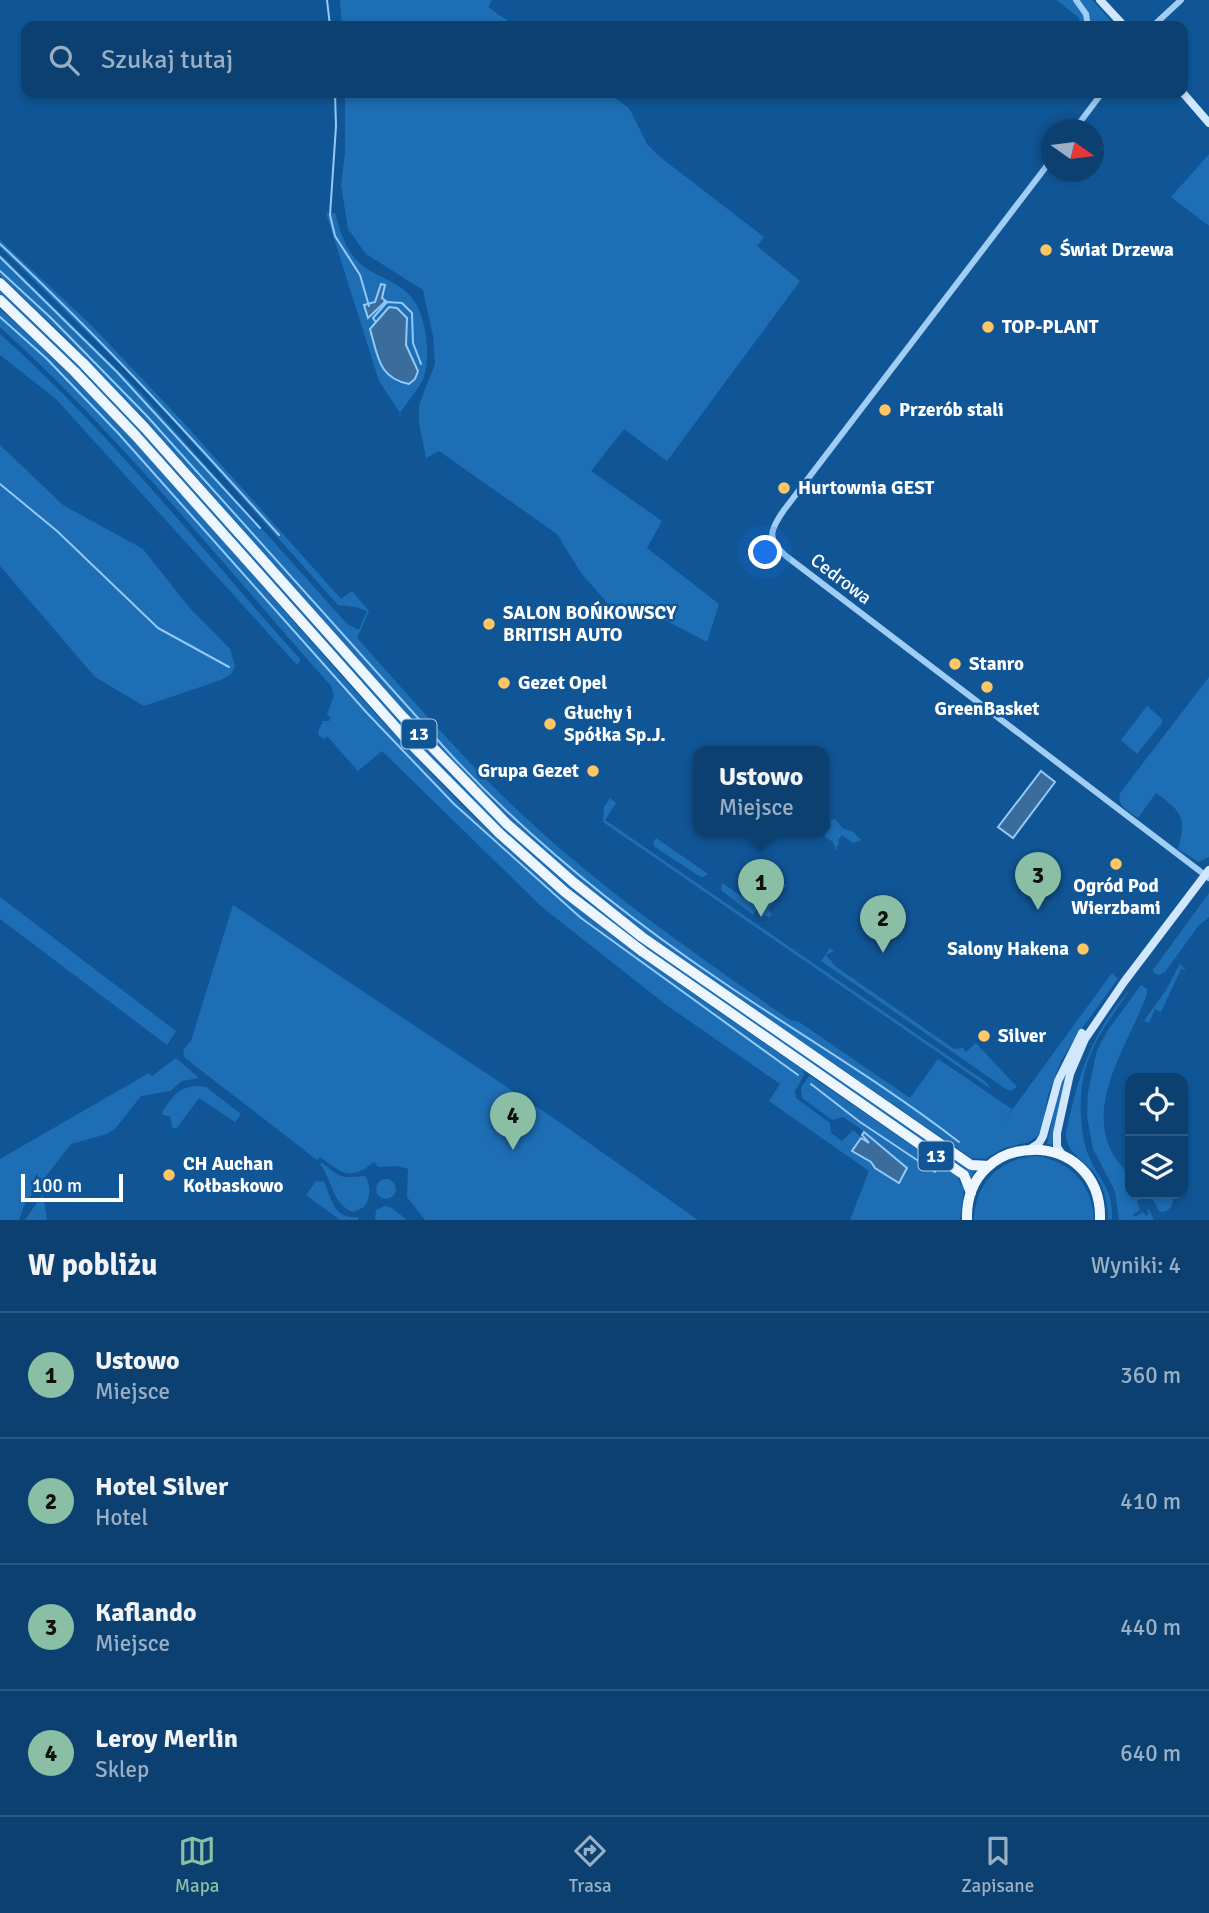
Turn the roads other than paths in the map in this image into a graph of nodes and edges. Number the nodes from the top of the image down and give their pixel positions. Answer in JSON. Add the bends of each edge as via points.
{"nodes":[{"id":1,"x":1076,"y":0,"type":"edge"},
{"id":2,"x":1100,"y":0,"type":"edge"},
{"id":3,"x":1181,"y":0,"type":"edge"},
{"id":4,"x":1087,"y":21,"type":"edge"},
{"id":5,"x":1119,"y":21,"type":"edge"},
{"id":6,"x":1158,"y":21,"type":"edge"},
{"id":7,"x":1098,"y":98,"type":"edge"},
{"id":8,"x":1187,"y":98,"type":"edge"},
{"id":9,"x":1082,"y":119,"type":"edge"},
{"id":10,"x":1209,"y":122,"type":"edge"},
{"id":11,"x":1041,"y":173,"type":"edge"},
{"id":12,"x":0,"y":283,"type":"edge"},
{"id":13,"x":0,"y":300,"type":"edge"},
{"id":14,"x":1208,"y":875,"type":"edge"},
{"id":15,"x":1124,"y":982,"type":"junction"},
{"id":16,"x":1030,"y":1149,"type":"junction"},
{"id":17,"x":1064,"y":1157,"type":"junction"},
{"id":18,"x":989,"y":1166,"type":"junction"},
{"id":19,"x":971,"y":1193,"type":"junction"},
{"id":20,"x":967,"y":1220,"type":"edge"},
{"id":21,"x":1100,"y":1220,"type":"edge"}],
"edges":[{"from":1,"to":4,"type":"street"},
{"from":2,"to":5,"type":"street"},
{"from":3,"to":6,"type":"street"},
{"from":7,"to":9,"type":"street"},
{"from":8,"to":10,"type":"street"},
{"from":11,"to":14,"type":"street","name":"Cedrowa","via":[[784,510],[772,538],[793,562]]},
{"from":12,"to":18,"type":"main road","number":"13","via":[[145,428],[420,735],[517,833],[686,968],[971,1165]]},
{"from":13,"to":19,"type":"main road","number":"13","via":[[136,436],[416,749],[499,833],[635,946],[964,1175]]},
{"from":14,"to":15,"type":"street"},
{"from":15,"to":16,"type":"street","via":[[1106,1000],[1067,1060],[1043,1136]]},
{"from":15,"to":17,"type":"street","via":[[1085,1039],[1070,1074],[1056,1140]]},
{"from":16,"to":17,"type":"main road"},
{"from":16,"to":18,"type":"main road","via":[[1008,1154]]},
{"from":17,"to":21,"type":"main road","via":[[1091,1182]]},
{"from":18,"to":19,"type":"main road","number":"13"},
{"from":19,"to":20,"type":"main road","number":"13"}]}
